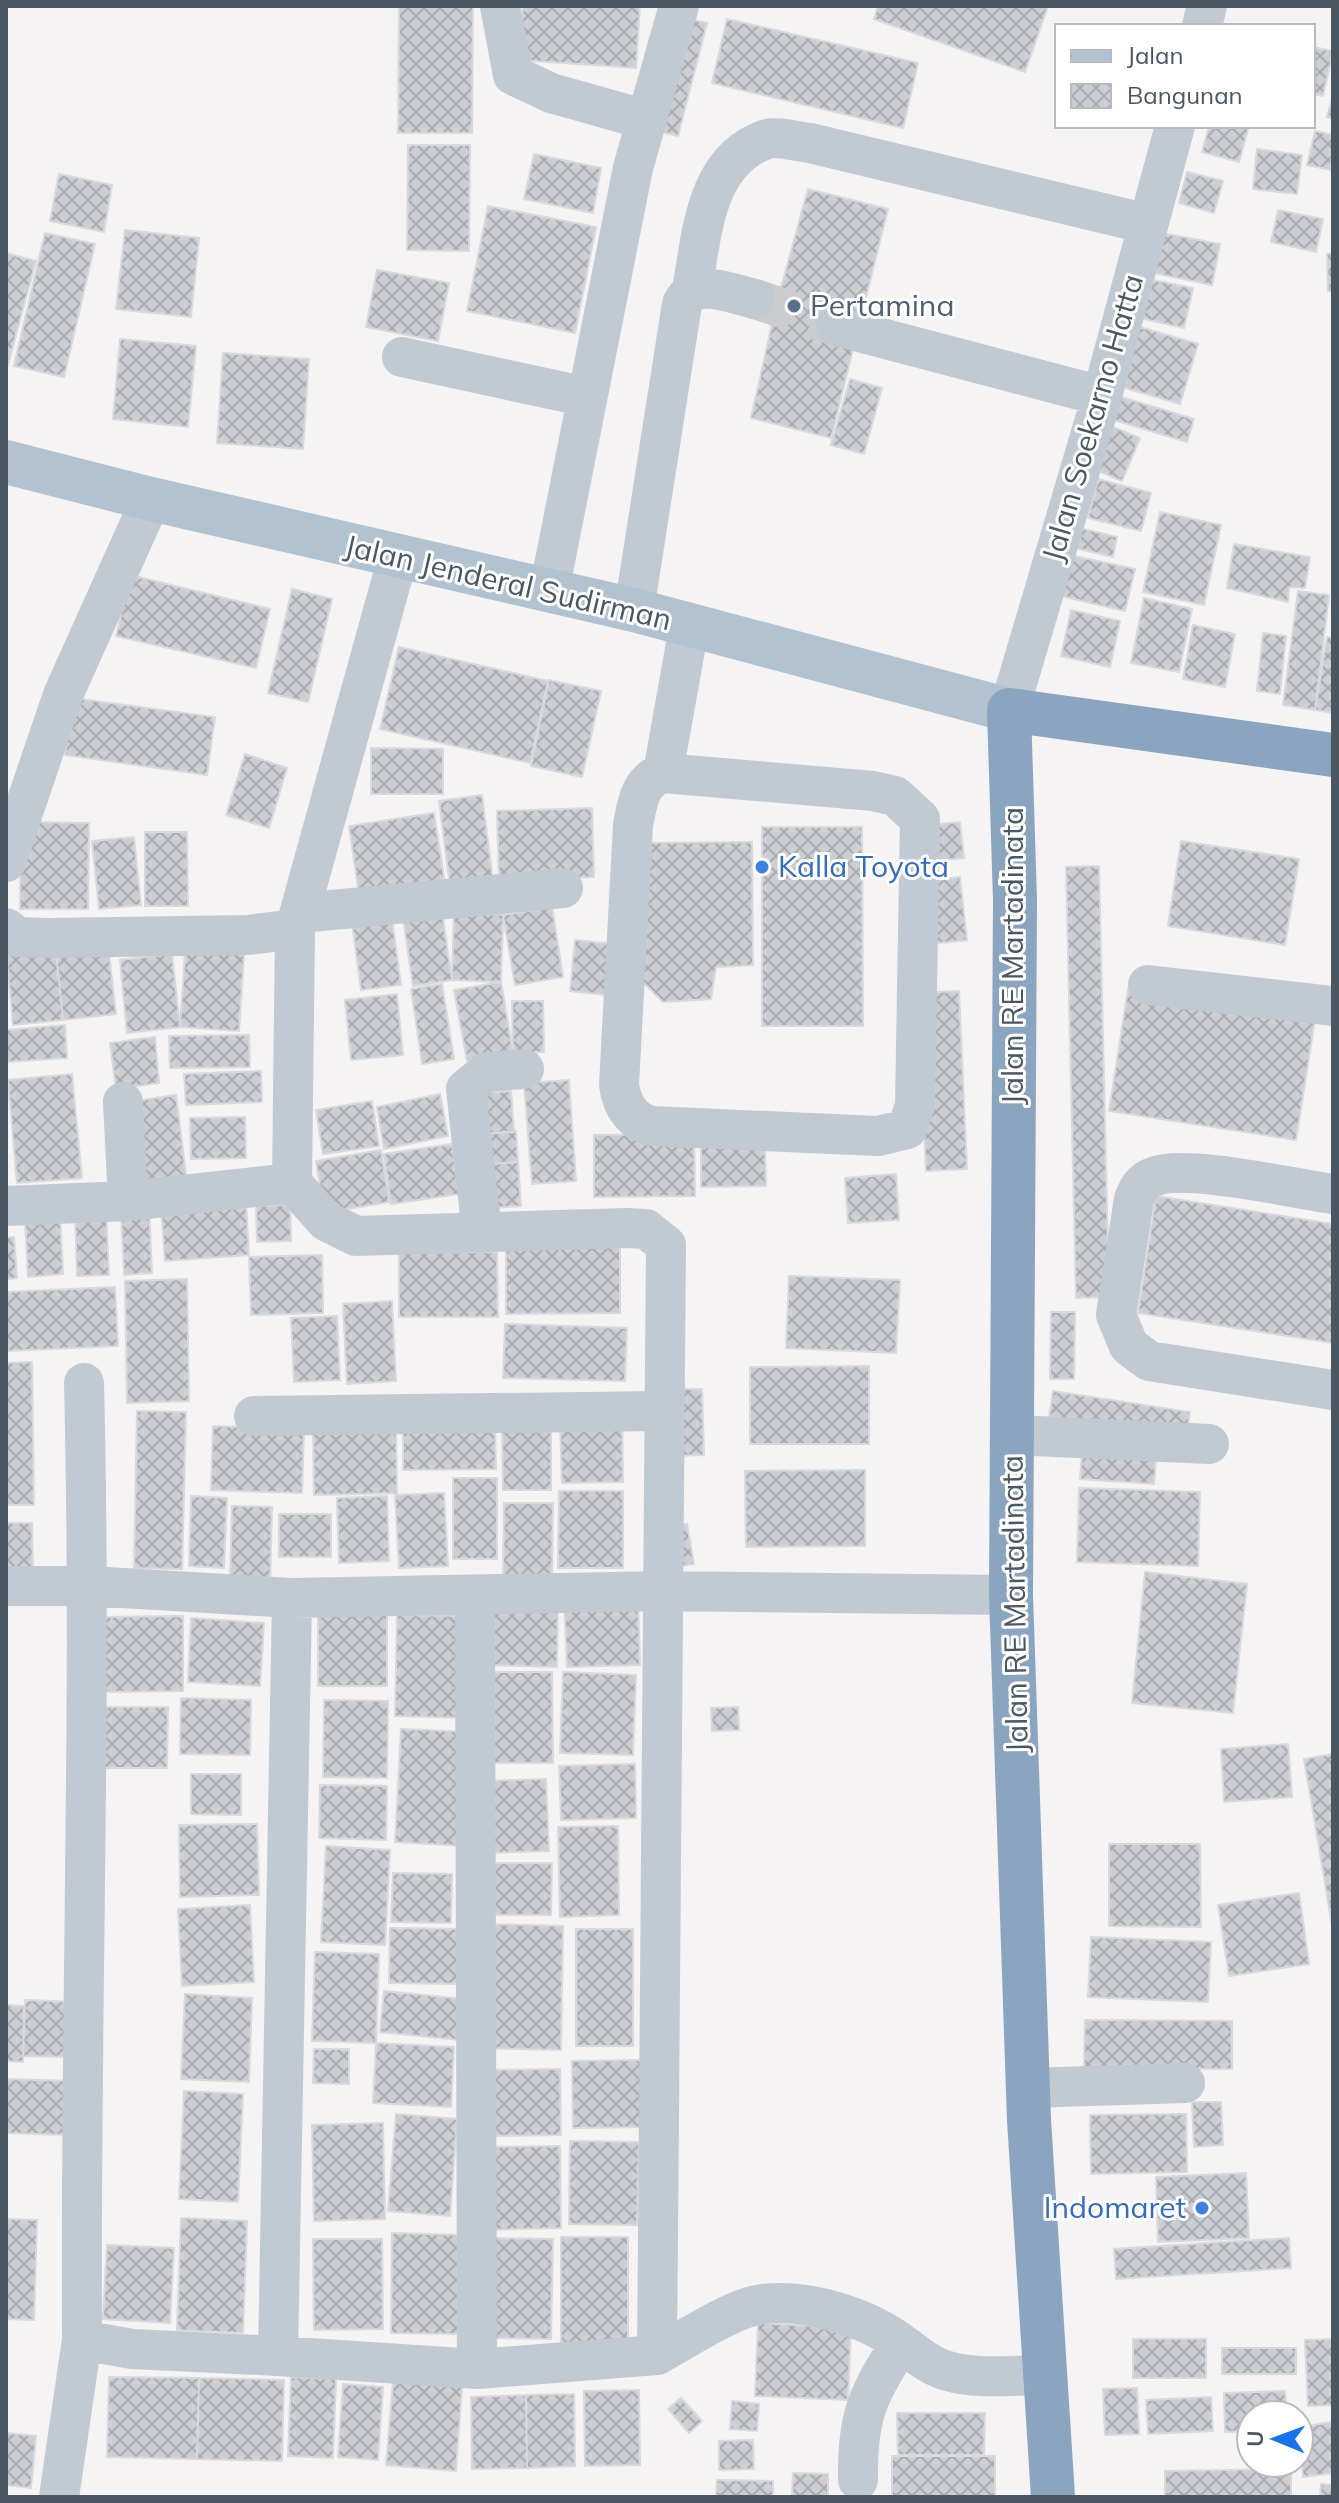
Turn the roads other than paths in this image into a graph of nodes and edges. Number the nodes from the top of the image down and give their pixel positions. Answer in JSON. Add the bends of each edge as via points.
{"nodes":[{"id":1,"x":500,"y":6,"type":"edge"},
{"id":2,"x":679,"y":6,"type":"edge"},
{"id":3,"x":647,"y":120,"type":"junction"},
{"id":4,"x":1174,"y":128,"type":"edge"},
{"id":5,"x":1148,"y":224,"type":"junction"},
{"id":6,"x":692,"y":290,"type":"junction"},
{"id":7,"x":755,"y":299,"type":"tunnel mouth"},
{"id":8,"x":836,"y":326,"type":"tunnel mouth"},
{"id":9,"x":402,"y":357,"type":"dead end"},
{"id":10,"x":1102,"y":396,"type":"junction"},
{"id":11,"x":587,"y":397,"type":"junction"},
{"id":12,"x":6,"y":462,"type":"edge"},
{"id":13,"x":151,"y":499,"type":"junction"},
{"id":14,"x":398,"y":557,"type":"junction"},
{"id":15,"x":549,"y":591,"type":"junction"},
{"id":16,"x":634,"y":610,"type":"junction"},
{"id":17,"x":689,"y":627,"type":"junction"},
{"id":18,"x":1009,"y":710,"type":"junction"},
{"id":19,"x":1333,"y":755,"type":"edge"},
{"id":20,"x":663,"y":773,"type":"junction"},
{"id":21,"x":6,"y":862,"type":"edge"},
{"id":22,"x":563,"y":888,"type":"dead end"},
{"id":23,"x":297,"y":921,"type":"junction"},
{"id":24,"x":6,"y":928,"type":"edge"},
{"id":25,"x":1148,"y":985,"type":"dead end"},
{"id":26,"x":1333,"y":1006,"type":"edge"},
{"id":27,"x":524,"y":1069,"type":"dead end"},
{"id":28,"x":123,"y":1102,"type":"dead end"},
{"id":29,"x":292,"y":1183,"type":"junction"},
{"id":30,"x":1333,"y":1194,"type":"edge"},
{"id":31,"x":128,"y":1201,"type":"junction"},
{"id":32,"x":6,"y":1206,"type":"edge"},
{"id":33,"x":482,"y":1233,"type":"junction"},
{"id":34,"x":84,"y":1383,"type":"dead end"},
{"id":35,"x":1333,"y":1390,"type":"edge"},
{"id":36,"x":662,"y":1411,"type":"junction"},
{"id":37,"x":254,"y":1416,"type":"dead end"},
{"id":38,"x":1013,"y":1435,"type":"junction"},
{"id":39,"x":1209,"y":1444,"type":"dead end"},
{"id":40,"x":6,"y":1586,"type":"edge"},
{"id":41,"x":89,"y":1586,"type":"junction"},
{"id":42,"x":662,"y":1591,"type":"junction"},
{"id":43,"x":1011,"y":1595,"type":"junction"},
{"id":44,"x":475,"y":1596,"type":"junction"},
{"id":45,"x":292,"y":1598,"type":"junction"},
{"id":46,"x":1185,"y":2083,"type":"dead end"},
{"id":47,"x":1028,"y":2088,"type":"junction"},
{"id":48,"x":82,"y":2340,"type":"junction"},
{"id":49,"x":901,"y":2343,"type":"junction"},
{"id":50,"x":657,"y":2355,"type":"junction"},
{"id":51,"x":278,"y":2356,"type":"junction"},
{"id":52,"x":477,"y":2369,"type":"junction"},
{"id":53,"x":1046,"y":2375,"type":"junction"},
{"id":54,"x":858,"y":2480,"type":"dead end"},
{"id":55,"x":59,"y":2497,"type":"edge"},
{"id":56,"x":1053,"y":2497,"type":"edge"}],
"edges":[{"from":1,"to":3,"type":"street","via":[[513,75],[551,93]]},
{"from":2,"to":3,"type":"street"},
{"from":3,"to":11,"type":"street"},
{"from":4,"to":5,"type":"street","name":"Jalan Soekarno Hatta"},
{"from":5,"to":6,"type":"street","via":[[810,143],[769,138],[736,158],[710,194]]},
{"from":5,"to":10,"type":"street","name":"Jalan Soekarno Hatta"},
{"from":6,"to":7,"type":"street","via":[[708,288]]},
{"from":6,"to":16,"type":"street","via":[[682,304]]},
{"from":8,"to":10,"type":"street"},
{"from":9,"to":11,"type":"street"},
{"from":10,"to":18,"type":"street","name":"Jalan Soekarno Hatta"},
{"from":11,"to":15,"type":"street"},
{"from":12,"to":13,"type":"main road","name":"Jalan Jenderal Sudirman"},
{"from":13,"to":14,"type":"main road","name":"Jalan Jenderal Sudirman"},
{"from":13,"to":21,"type":"street","via":[[63,695]]},
{"from":14,"to":15,"type":"main road","name":"Jalan Jenderal Sudirman"},
{"from":14,"to":23,"type":"street"},
{"from":15,"to":16,"type":"main road","name":"Jalan Jenderal Sudirman"},
{"from":16,"to":17,"type":"main road","name":"Jalan Jenderal Sudirman"},
{"from":17,"to":18,"type":"main road","name":"Jalan Jenderal Sudirman"},
{"from":17,"to":20,"type":"street"},
{"from":18,"to":19,"type":"highway"},
{"from":18,"to":38,"type":"highway","name":"Jalan RE Martadinata","via":[[1015,900]]},
{"from":20,"to":20,"type":"street","via":[[873,791],[895,796],[920,819],[915,1105],[907,1129],[878,1136],[651,1126],[625,1106],[619,1085],[633,825],[646,785]]},
{"from":22,"to":23,"type":"street"},
{"from":23,"to":24,"type":"street","via":[[248,935],[48,938],[18,937]]},
{"from":23,"to":29,"type":"street"},
{"from":25,"to":26,"type":"street"},
{"from":27,"to":33,"type":"street","via":[[487,1072],[466,1089]]},
{"from":28,"to":31,"type":"street"},
{"from":29,"to":31,"type":"street"},
{"from":29,"to":33,"type":"street","via":[[326,1221],[356,1236]]},
{"from":30,"to":35,"type":"street","via":[[1186,1173],[1152,1177],[1134,1199],[1116,1315],[1129,1346],[1149,1361]]},
{"from":31,"to":32,"type":"street"},
{"from":33,"to":36,"type":"street","via":[[626,1228],[658,1236],[668,1255]]},
{"from":34,"to":41,"type":"street"},
{"from":36,"to":37,"type":"street"},
{"from":36,"to":42,"type":"street"},
{"from":38,"to":39,"type":"street"},
{"from":38,"to":43,"type":"highway","name":"Jalan RE Martadinata"},
{"from":40,"to":41,"type":"street"},
{"from":41,"to":45,"type":"street"},
{"from":41,"to":48,"type":"street","via":[[80,2093]]},
{"from":42,"to":43,"type":"street"},
{"from":42,"to":44,"type":"street"},
{"from":42,"to":50,"type":"street"},
{"from":43,"to":47,"type":"highway","name":"Jalan RE Martadinata"},
{"from":44,"to":45,"type":"street"},
{"from":44,"to":52,"type":"street"},
{"from":45,"to":51,"type":"street"},
{"from":46,"to":47,"type":"street"},
{"from":47,"to":53,"type":"highway","name":"Jalan RE Martadinata"},
{"from":48,"to":51,"type":"street","via":[[132,2349]]},
{"from":48,"to":55,"type":"street"},
{"from":49,"to":50,"type":"street","via":[[862,2319],[796,2304],[759,2304]]},
{"from":49,"to":53,"type":"street","via":[[946,2371],[969,2376]]},
{"from":49,"to":54,"type":"street","via":[[871,2389],[857,2436]]},
{"from":50,"to":52,"type":"street"},
{"from":51,"to":52,"type":"street"},
{"from":53,"to":56,"type":"highway","name":"Jalan RE Martadinata"}]}
